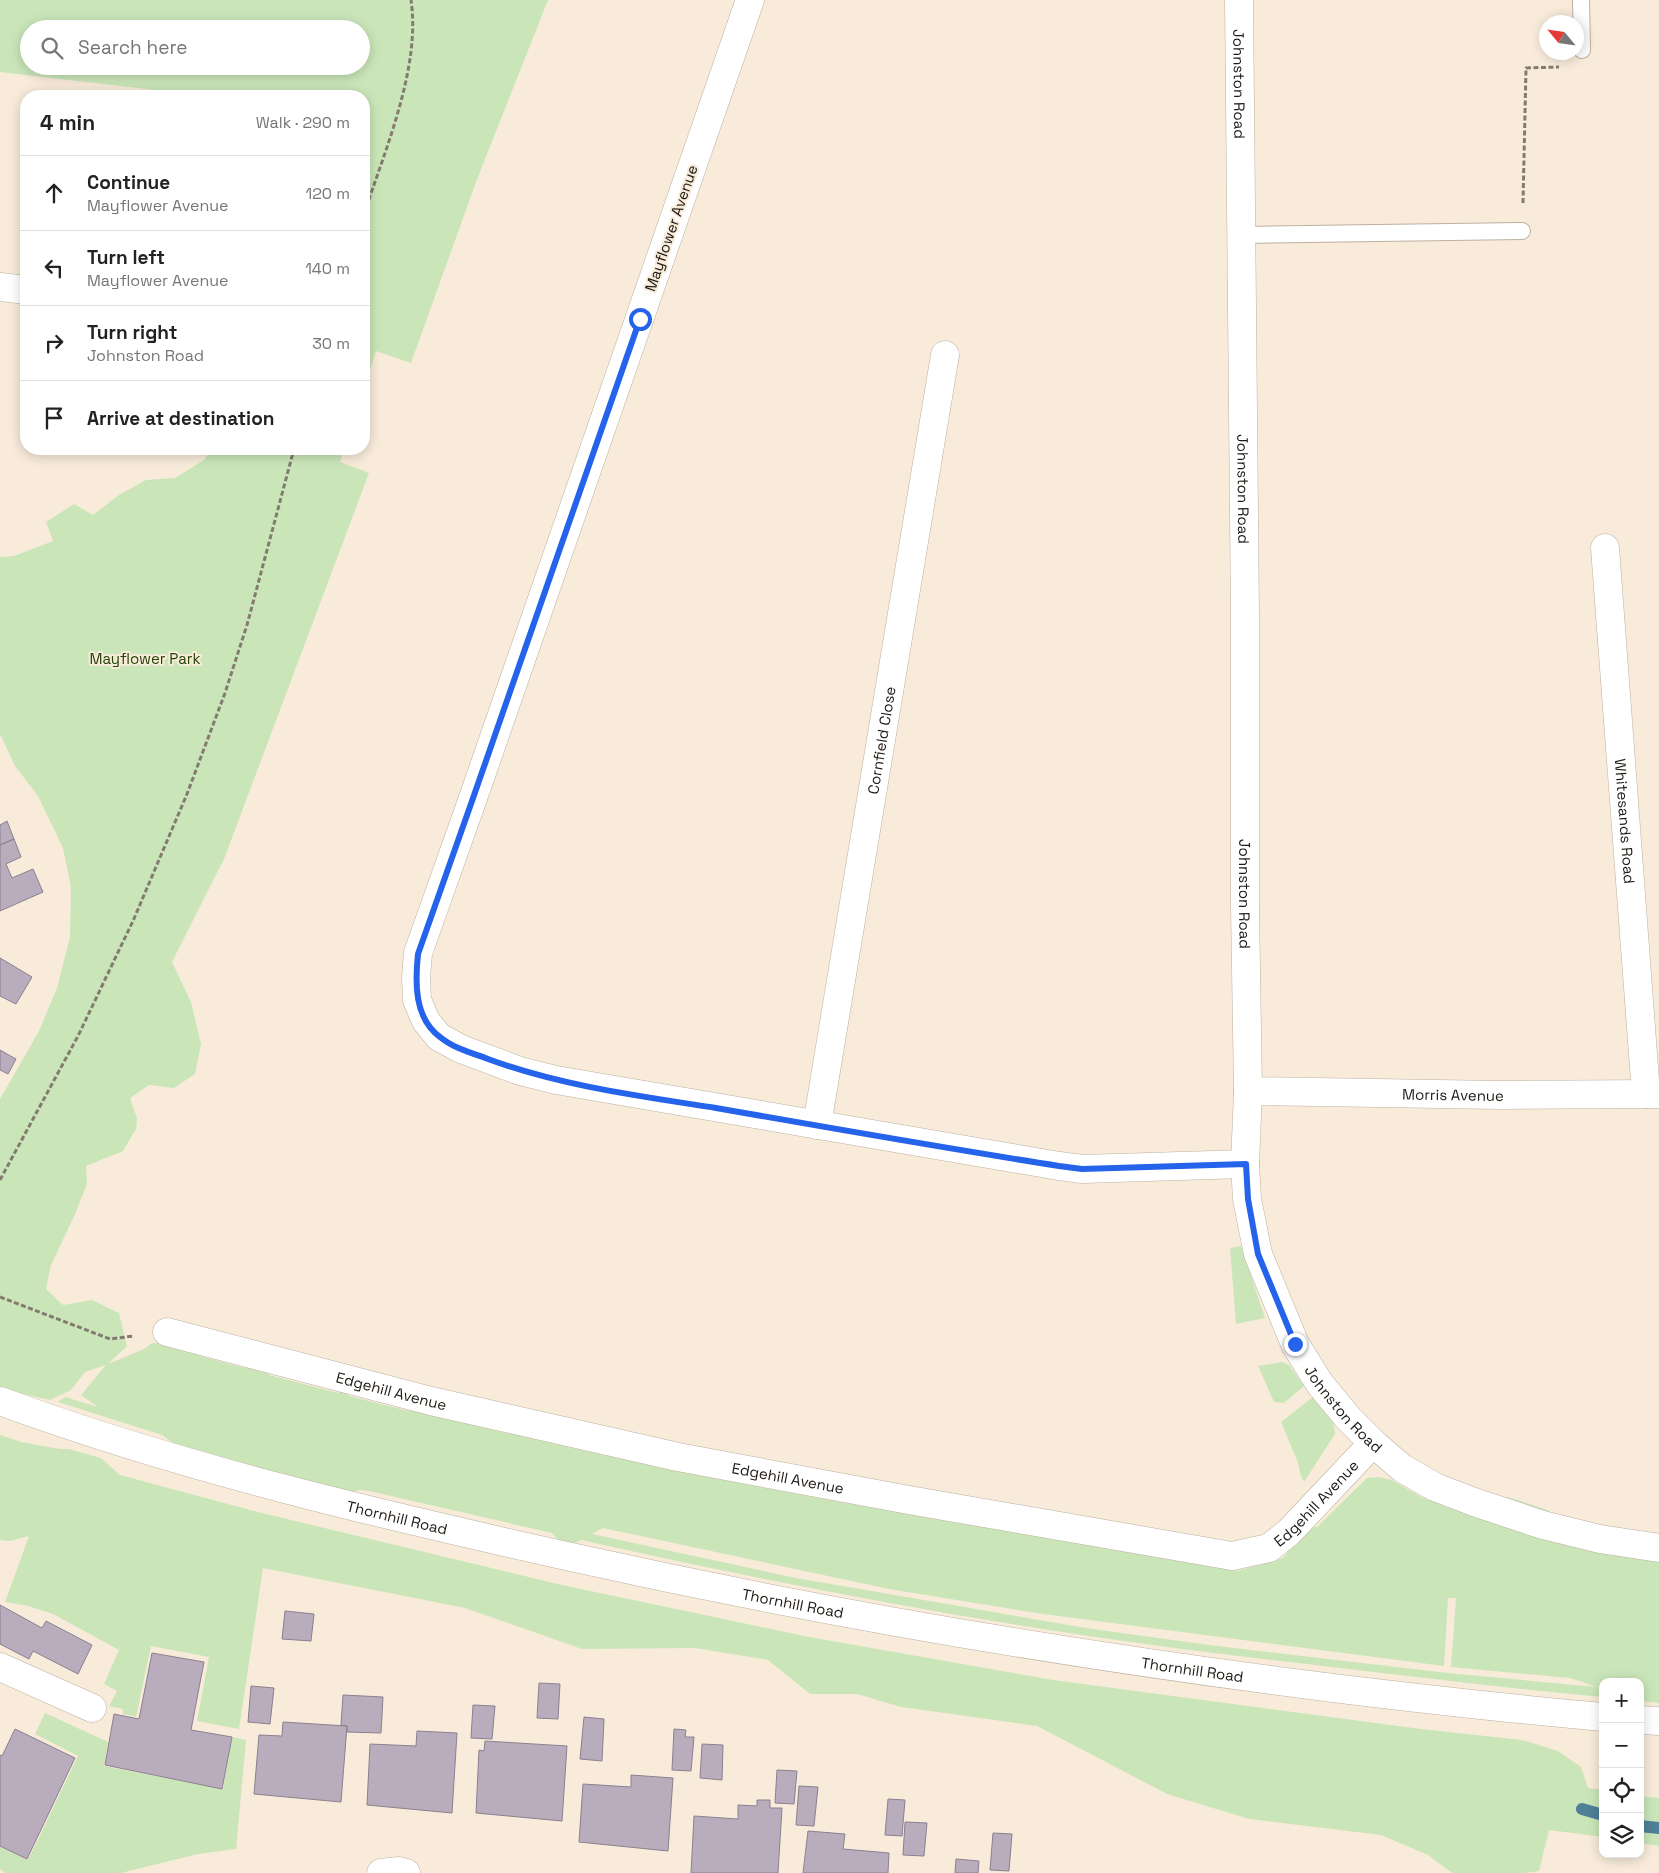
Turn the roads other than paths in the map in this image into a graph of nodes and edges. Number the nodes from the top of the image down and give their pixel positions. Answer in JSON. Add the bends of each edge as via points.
{"nodes":[{"id":1,"x":750,"y":0,"type":"edge"},
{"id":2,"x":1238,"y":0,"type":"edge"},
{"id":3,"x":1581,"y":0,"type":"edge"},
{"id":4,"x":1581,"y":15,"type":"edge"},
{"id":5,"x":1522,"y":231,"type":"road end"},
{"id":6,"x":1240,"y":235,"type":"junction"},
{"id":7,"x":0,"y":287,"type":"edge"},
{"id":8,"x":20,"y":289,"type":"edge"},
{"id":9,"x":944,"y":354,"type":"dead end"},
{"id":10,"x":1606,"y":548,"type":"dead end"},
{"id":11,"x":1248,"y":1091,"type":"junction"},
{"id":12,"x":1652,"y":1094,"type":"edge"},
{"id":13,"x":817,"y":1125,"type":"junction"},
{"id":14,"x":1246,"y":1164,"type":"junction"},
{"id":15,"x":167,"y":1332,"type":"road end"},
{"id":16,"x":0,"y":1400,"type":"edge"},
{"id":17,"x":1373,"y":1443,"type":"junction"},
{"id":18,"x":1659,"y":1548,"type":"edge"},
{"id":19,"x":0,"y":1667,"type":"edge"},
{"id":20,"x":92,"y":1708,"type":"dead end"},
{"id":21,"x":1599,"y":1717,"type":"edge"},
{"id":22,"x":1644,"y":1720,"type":"edge"},
{"id":23,"x":1659,"y":1722,"type":"edge"},
{"id":24,"x":381,"y":1873,"type":"edge"},
{"id":25,"x":406,"y":1873,"type":"edge"}],
"edges":[{"from":1,"to":13,"type":"street","name":"Mayflower Avenue","via":[[418,954],[417,1000],[426,1021],[439,1037],[461,1049],[520,1071],[585,1086]]},
{"from":2,"to":6,"type":"street","name":"Johnston Road"},
{"from":3,"to":4,"type":"lane"},
{"from":5,"to":6,"type":"lane"},
{"from":6,"to":11,"type":"street","name":"Johnston Road"},
{"from":7,"to":8,"type":"street"},
{"from":9,"to":13,"type":"street","name":"Cornfield Close"},
{"from":10,"to":12,"type":"street","name":"Whitesands Road"},
{"from":11,"to":12,"type":"street","name":"Morris Avenue"},
{"from":11,"to":14,"type":"street","name":"Johnston Road"},
{"from":13,"to":14,"type":"street","name":"Mayflower Avenue","via":[[1082,1169]]},
{"from":14,"to":17,"type":"street","name":"Johnston Road","via":[[1248,1199],[1258,1254],[1292,1336],[1320,1384]]},
{"from":15,"to":17,"type":"street","name":"Edgehill Avenue","via":[[431,1401],[678,1457],[1232,1556],[1269,1548],[1289,1532]]},
{"from":16,"to":21,"type":"street","name":"Thornhill Road","via":[[96,1434],[283,1490],[745,1594],[1002,1641],[1222,1674]]},
{"from":17,"to":18,"type":"street","name":"Johnston Road","via":[[1402,1468],[1435,1487],[1474,1502],[1562,1529]]},
{"from":19,"to":20,"type":"street"},
{"from":22,"to":23,"type":"street"},
{"from":24,"to":25,"type":"street"}]}
